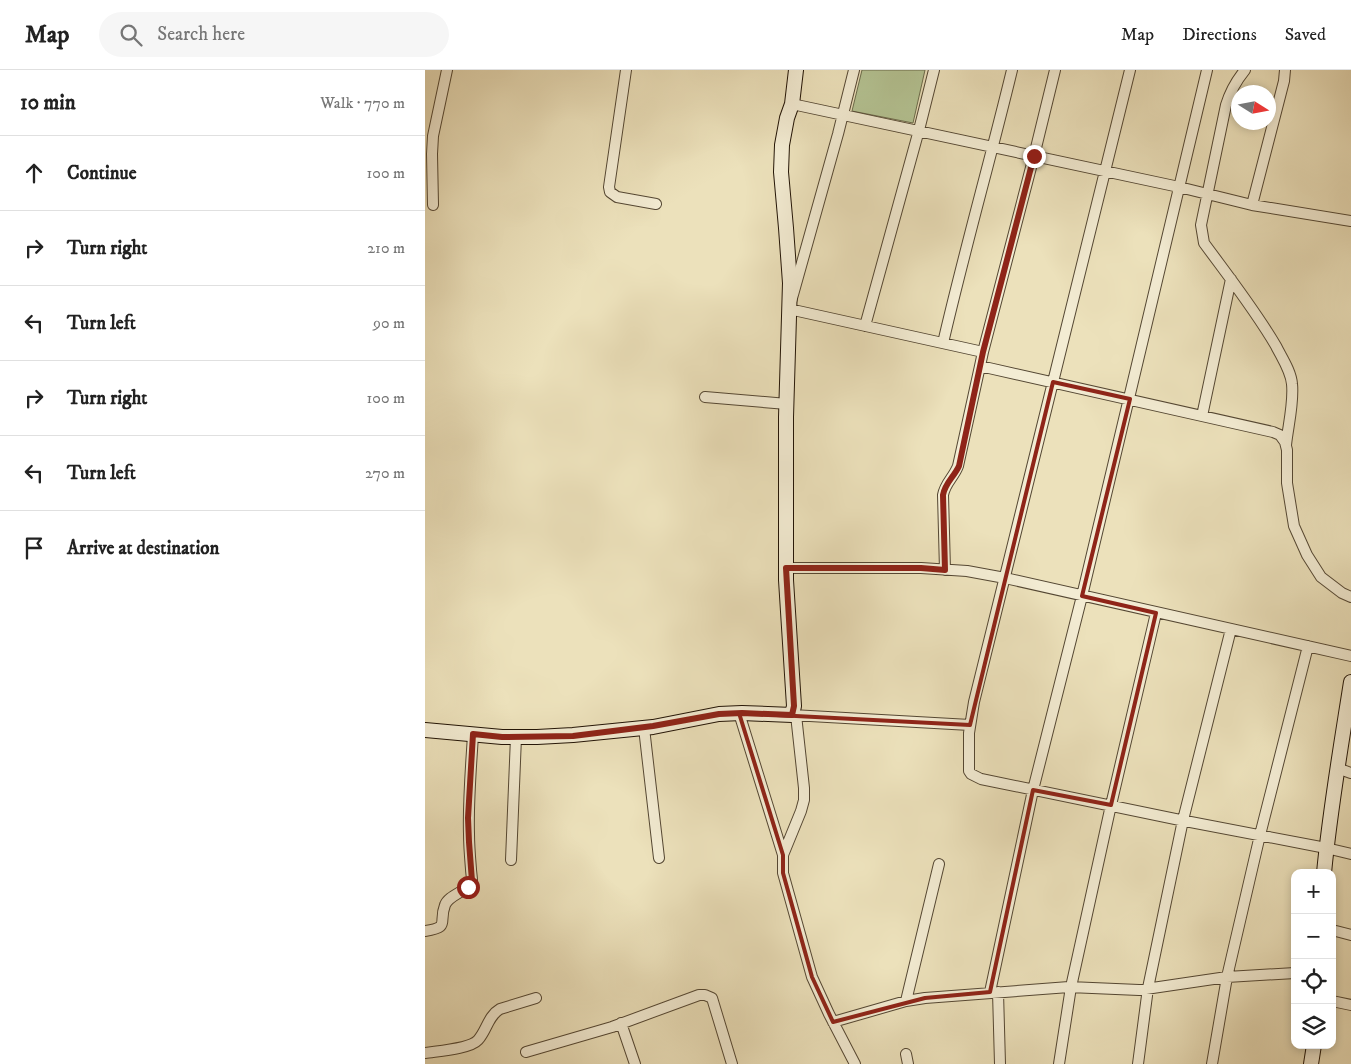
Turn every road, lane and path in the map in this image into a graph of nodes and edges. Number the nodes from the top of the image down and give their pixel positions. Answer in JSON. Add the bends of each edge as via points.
{"nodes":[{"id":1,"x":447,"y":70,"type":"edge"},
{"id":2,"x":626,"y":70,"type":"edge"},
{"id":3,"x":796,"y":70,"type":"edge"},
{"id":4,"x":854,"y":70,"type":"edge"},
{"id":5,"x":934,"y":70,"type":"edge"},
{"id":6,"x":1012,"y":70,"type":"edge"},
{"id":7,"x":1055,"y":70,"type":"edge"},
{"id":8,"x":1130,"y":70,"type":"edge"},
{"id":9,"x":1207,"y":70,"type":"edge"},
{"id":10,"x":1245,"y":70,"type":"edge"},
{"id":11,"x":1285,"y":70,"type":"edge"},
{"id":12,"x":792,"y":104,"type":"junction"},
{"id":13,"x":843,"y":114,"type":"junction"},
{"id":14,"x":919,"y":130,"type":"junction"},
{"id":15,"x":993,"y":147,"type":"junction"},
{"id":16,"x":1034,"y":156,"type":"junction"},
{"id":17,"x":1106,"y":171,"type":"junction"},
{"id":18,"x":1179,"y":187,"type":"junction"},
{"id":19,"x":1207,"y":193,"type":"junction"},
{"id":20,"x":656,"y":204,"type":"dead end"},
{"id":21,"x":433,"y":205,"type":"dead end"},
{"id":22,"x":1252,"y":205,"type":"junction"},
{"id":23,"x":1351,"y":221,"type":"edge"},
{"id":24,"x":1231,"y":278,"type":"junction"},
{"id":25,"x":789,"y":309,"type":"junction"},
{"id":26,"x":865,"y":326,"type":"junction"},
{"id":27,"x":943,"y":343,"type":"junction"},
{"id":28,"x":983,"y":352,"type":"junction"},
{"id":29,"x":980,"y":366,"type":"junction"},
{"id":30,"x":1053,"y":382,"type":"junction"},
{"id":31,"x":705,"y":397,"type":"dead end"},
{"id":32,"x":1130,"y":399,"type":"junction"},
{"id":33,"x":787,"y":404,"type":"junction"},
{"id":34,"x":1202,"y":416,"type":"junction"},
{"id":35,"x":1285,"y":445,"type":"junction"},
{"id":36,"x":786,"y":568,"type":"junction"},
{"id":37,"x":945,"y":570,"type":"junction"},
{"id":38,"x":1005,"y":578,"type":"junction"},
{"id":39,"x":1083,"y":596,"type":"junction"},
{"id":40,"x":1351,"y":597,"type":"edge"},
{"id":41,"x":1156,"y":613,"type":"junction"},
{"id":42,"x":1231,"y":629,"type":"junction"},
{"id":43,"x":1307,"y":646,"type":"junction"},
{"id":44,"x":1351,"y":656,"type":"edge"},
{"id":45,"x":1351,"y":682,"type":"edge"},
{"id":46,"x":1350,"y":698,"type":"edge"},
{"id":47,"x":739,"y":713,"type":"junction"},
{"id":48,"x":794,"y":715,"type":"junction"},
{"id":49,"x":970,"y":726,"type":"junction"},
{"id":50,"x":644,"y":728,"type":"junction"},
{"id":51,"x":425,"y":730,"type":"edge"},
{"id":52,"x":473,"y":734,"type":"junction"},
{"id":53,"x":516,"y":737,"type":"junction"},
{"id":54,"x":1337,"y":768,"type":"junction"},
{"id":55,"x":1351,"y":772,"type":"edge"},
{"id":56,"x":1033,"y":790,"type":"junction"},
{"id":57,"x":1111,"y":805,"type":"junction"},
{"id":58,"x":1183,"y":820,"type":"junction"},
{"id":59,"x":1260,"y":835,"type":"junction"},
{"id":60,"x":1326,"y":848,"type":"junction"},
{"id":61,"x":1351,"y":854,"type":"edge"},
{"id":62,"x":783,"y":855,"type":"junction"},
{"id":63,"x":659,"y":858,"type":"dead end"},
{"id":64,"x":511,"y":860,"type":"dead end"},
{"id":65,"x":939,"y":864,"type":"dead end"},
{"id":66,"x":1324,"y":869,"type":"edge"},
{"id":67,"x":425,"y":931,"type":"edge"},
{"id":68,"x":1336,"y":931,"type":"edge"},
{"id":69,"x":1351,"y":935,"type":"edge"},
{"id":70,"x":1291,"y":973,"type":"edge"},
{"id":71,"x":1227,"y":977,"type":"junction"},
{"id":72,"x":1071,"y":988,"type":"junction"},
{"id":73,"x":1148,"y":988,"type":"junction"},
{"id":74,"x":994,"y":992,"type":"junction"},
{"id":75,"x":536,"y":998,"type":"dead end"},
{"id":76,"x":907,"y":1001,"type":"junction"},
{"id":77,"x":1336,"y":1002,"type":"edge"},
{"id":78,"x":1351,"y":1005,"type":"edge"},
{"id":79,"x":833,"y":1022,"type":"junction"},
{"id":80,"x":621,"y":1023,"type":"junction"},
{"id":81,"x":1313,"y":1049,"type":"edge"},
{"id":82,"x":526,"y":1052,"type":"dead end"},
{"id":83,"x":425,"y":1053,"type":"edge"},
{"id":84,"x":635,"y":1064,"type":"edge"},
{"id":85,"x":732,"y":1064,"type":"edge"},
{"id":86,"x":855,"y":1064,"type":"edge"},
{"id":87,"x":1000,"y":1064,"type":"edge"},
{"id":88,"x":1059,"y":1064,"type":"edge"},
{"id":89,"x":1138,"y":1064,"type":"edge"},
{"id":90,"x":1212,"y":1064,"type":"edge"},
{"id":91,"x":1311,"y":1064,"type":"edge"}],
"edges":[{"from":1,"to":21,"type":"street","via":[[433,136]]},
{"from":2,"to":20,"type":"street","via":[[610,192],[617,197]]},
{"from":3,"to":12,"type":"street"},
{"from":4,"to":13,"type":"street"},
{"from":5,"to":14,"type":"street"},
{"from":6,"to":15,"type":"street"},
{"from":7,"to":16,"type":"street"},
{"from":8,"to":17,"type":"street"},
{"from":9,"to":18,"type":"street"},
{"from":10,"to":19,"type":"street","via":[[1234,85],[1226,105]]},
{"from":11,"to":22,"type":"street"},
{"from":12,"to":13,"type":"street"},
{"from":12,"to":25,"type":"street","via":[[784,136],[781,172]]},
{"from":13,"to":14,"type":"street"},
{"from":13,"to":25,"type":"street"},
{"from":14,"to":15,"type":"street"},
{"from":14,"to":26,"type":"street"},
{"from":15,"to":16,"type":"street"},
{"from":15,"to":27,"type":"street"},
{"from":16,"to":17,"type":"street"},
{"from":16,"to":28,"type":"street"},
{"from":17,"to":18,"type":"street"},
{"from":17,"to":30,"type":"street"},
{"from":18,"to":19,"type":"street"},
{"from":18,"to":32,"type":"street"},
{"from":19,"to":22,"type":"street"},
{"from":19,"to":24,"type":"street","via":[[1201,225],[1204,243]]},
{"from":22,"to":23,"type":"street"},
{"from":24,"to":34,"type":"street"},
{"from":24,"to":35,"type":"street","via":[[1263,325],[1290,375],[1292,401]]},
{"from":25,"to":26,"type":"street"},
{"from":25,"to":33,"type":"street"},
{"from":26,"to":27,"type":"street"},
{"from":27,"to":28,"type":"street"},
{"from":28,"to":29,"type":"street"},
{"from":29,"to":30,"type":"street"},
{"from":29,"to":37,"type":"street","via":[[959,466],[943,495]]},
{"from":30,"to":32,"type":"street"},
{"from":30,"to":38,"type":"street"},
{"from":31,"to":33,"type":"street"},
{"from":32,"to":34,"type":"street"},
{"from":32,"to":39,"type":"street"},
{"from":33,"to":36,"type":"street"},
{"from":34,"to":35,"type":"street","via":[[1273,432],[1280,435]]},
{"from":35,"to":40,"type":"street","via":[[1294,526],[1321,577]]},
{"from":36,"to":37,"type":"street"},
{"from":36,"to":48,"type":"street"},
{"from":37,"to":38,"type":"street"},
{"from":38,"to":39,"type":"street"},
{"from":38,"to":49,"type":"street"},
{"from":39,"to":41,"type":"street"},
{"from":39,"to":56,"type":"street"},
{"from":41,"to":42,"type":"street"},
{"from":41,"to":57,"type":"street"},
{"from":42,"to":43,"type":"street"},
{"from":42,"to":58,"type":"street"},
{"from":43,"to":44,"type":"street"},
{"from":43,"to":59,"type":"street"},
{"from":45,"to":46,"type":"street"},
{"from":46,"to":54,"type":"street"},
{"from":47,"to":48,"type":"street"},
{"from":47,"to":50,"type":"street"},
{"from":47,"to":62,"type":"street"},
{"from":48,"to":49,"type":"street"},
{"from":48,"to":62,"type":"street","via":[[804,800]]},
{"from":49,"to":56,"type":"street","via":[[968,760],[971,774]]},
{"from":50,"to":53,"type":"street","via":[[573,736]]},
{"from":50,"to":63,"type":"street"},
{"from":51,"to":52,"type":"street"},
{"from":52,"to":53,"type":"street"},
{"from":52,"to":67,"type":"street","via":[[468,818],[472,881],[447,902],[441,926]]},
{"from":53,"to":64,"type":"street"},
{"from":54,"to":55,"type":"street"},
{"from":54,"to":60,"type":"street"},
{"from":56,"to":57,"type":"street"},
{"from":56,"to":74,"type":"street"},
{"from":57,"to":58,"type":"street"},
{"from":57,"to":72,"type":"street"},
{"from":58,"to":59,"type":"street"},
{"from":58,"to":73,"type":"street"},
{"from":59,"to":60,"type":"street"},
{"from":59,"to":71,"type":"street"},
{"from":60,"to":61,"type":"street"},
{"from":60,"to":66,"type":"street"},
{"from":62,"to":79,"type":"street","via":[[783,873],[812,977]]},
{"from":65,"to":76,"type":"street"},
{"from":68,"to":69,"type":"street"},
{"from":70,"to":71,"type":"street"},
{"from":71,"to":73,"type":"street"},
{"from":71,"to":90,"type":"street"},
{"from":72,"to":73,"type":"street"},
{"from":72,"to":74,"type":"street"},
{"from":72,"to":88,"type":"street"},
{"from":73,"to":89,"type":"street"},
{"from":74,"to":76,"type":"street"},
{"from":74,"to":87,"type":"street"},
{"from":75,"to":83,"type":"street","via":[[500,1009],[474,1043]]},
{"from":76,"to":79,"type":"street"},
{"from":77,"to":78,"type":"street"},
{"from":79,"to":86,"type":"street"},
{"from":80,"to":82,"type":"street"},
{"from":80,"to":84,"type":"street"},
{"from":80,"to":85,"type":"street","via":[[699,995],[709,996]]},
{"from":81,"to":91,"type":"street"}]}
